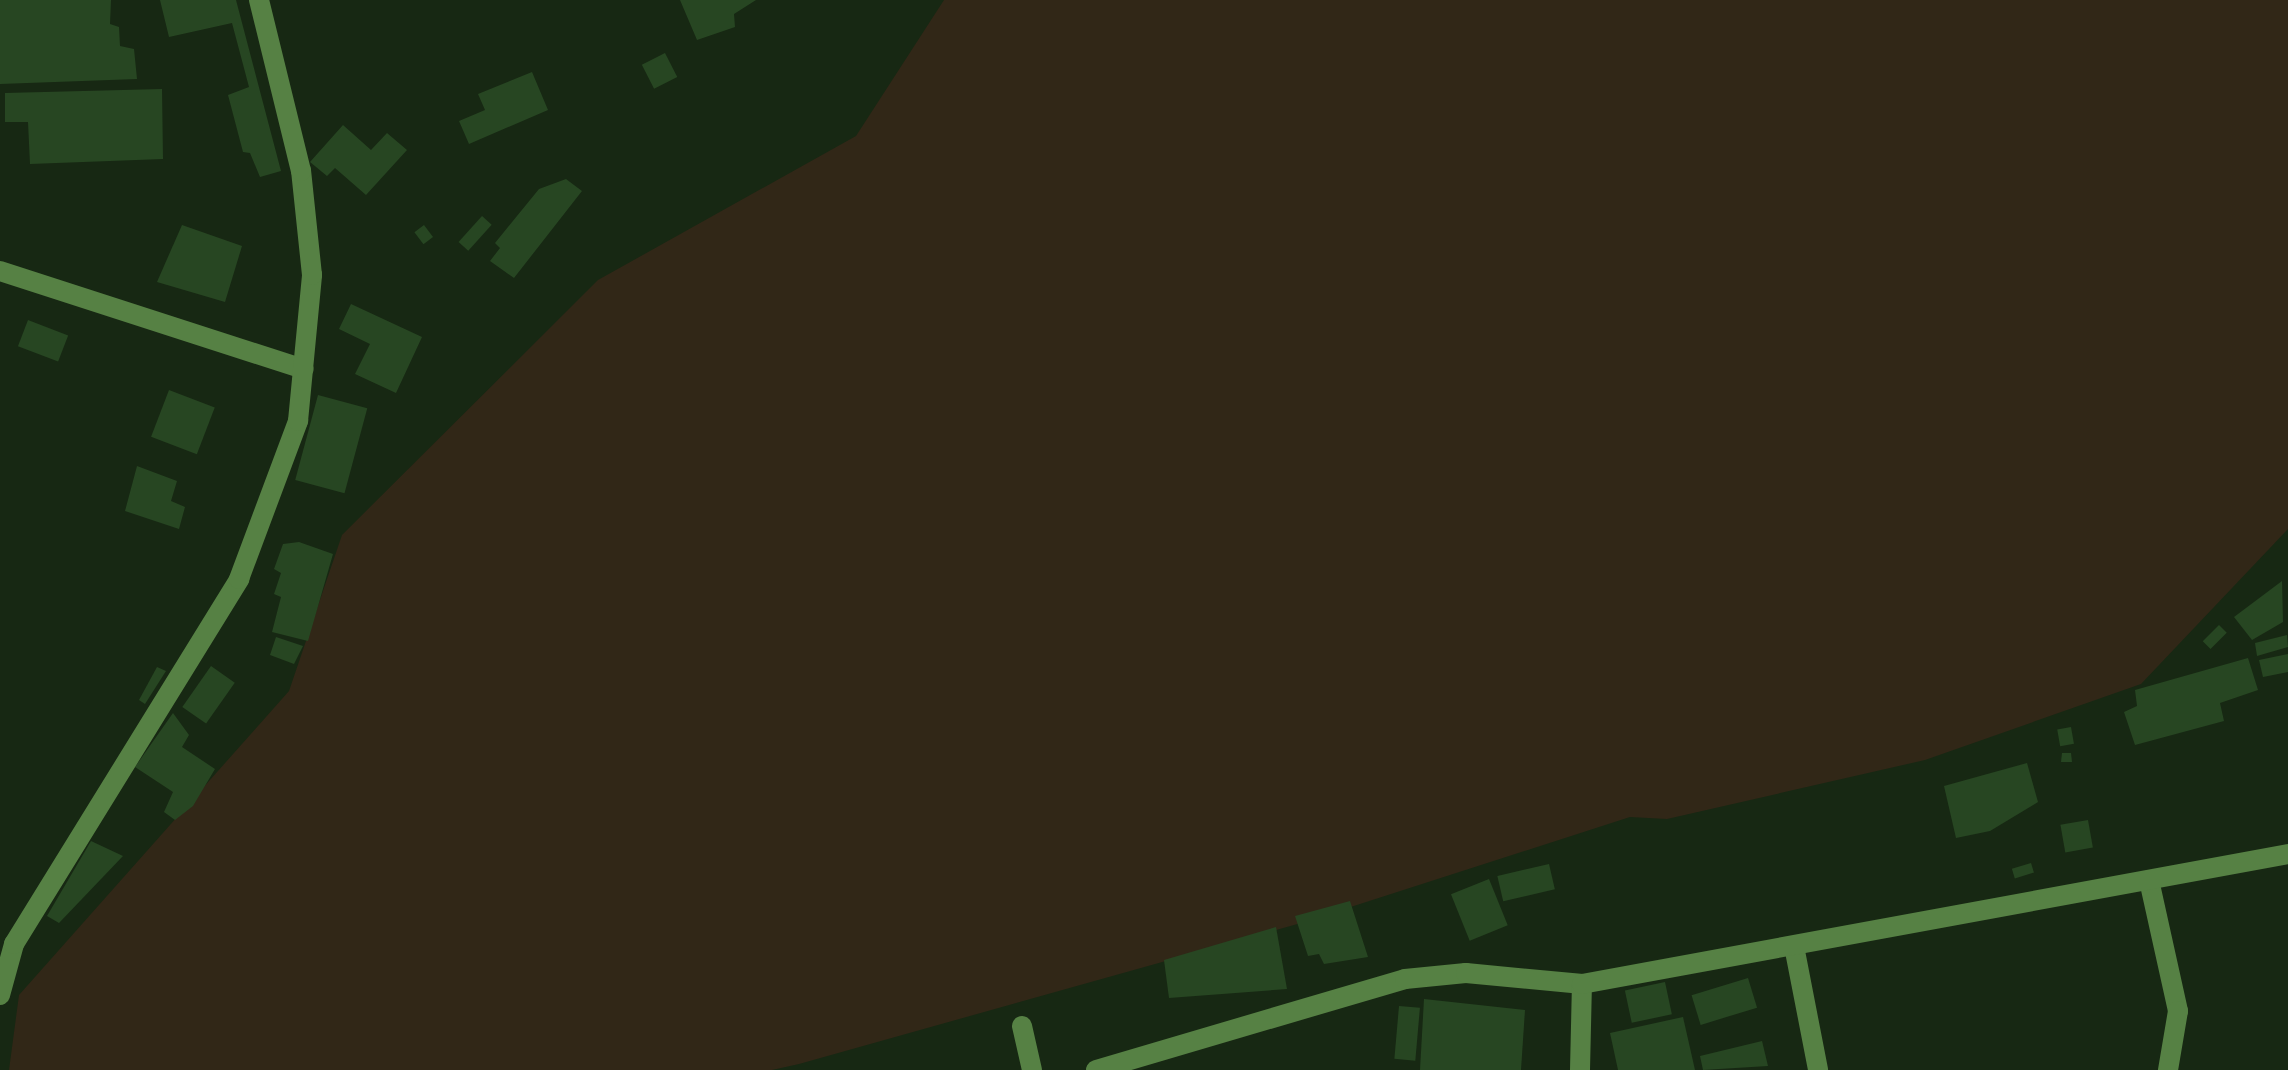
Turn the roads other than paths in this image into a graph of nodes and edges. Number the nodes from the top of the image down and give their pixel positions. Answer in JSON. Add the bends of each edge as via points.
{"nodes":[{"id":1,"x":259,"y":0,"type":"edge"},
{"id":2,"x":0,"y":271,"type":"edge"},
{"id":3,"x":304,"y":369,"type":"junction"},
{"id":4,"x":2288,"y":854,"type":"edge"},
{"id":5,"x":2149,"y":880,"type":"junction"},
{"id":6,"x":1794,"y":946,"type":"junction"},
{"id":7,"x":1582,"y":984,"type":"junction"},
{"id":8,"x":0,"y":995,"type":"edge"},
{"id":9,"x":1022,"y":1026,"type":"dead end"},
{"id":10,"x":1032,"y":1070,"type":"edge"},
{"id":11,"x":1096,"y":1070,"type":"edge"},
{"id":12,"x":1580,"y":1070,"type":"edge"},
{"id":13,"x":1818,"y":1070,"type":"edge"},
{"id":14,"x":2168,"y":1070,"type":"edge"}],
"edges":[{"from":1,"to":3,"type":"street","via":[[301,171],[312,275]]},
{"from":2,"to":3,"type":"street"},
{"from":3,"to":8,"type":"street","via":[[298,421],[239,579],[14,944]]},
{"from":4,"to":5,"type":"street"},
{"from":5,"to":6,"type":"street"},
{"from":5,"to":14,"type":"street","via":[[2178,1011]]},
{"from":6,"to":7,"type":"street"},
{"from":6,"to":13,"type":"street"},
{"from":7,"to":11,"type":"street","via":[[1466,973],[1405,979]]},
{"from":7,"to":12,"type":"street"},
{"from":9,"to":10,"type":"street"}]}
